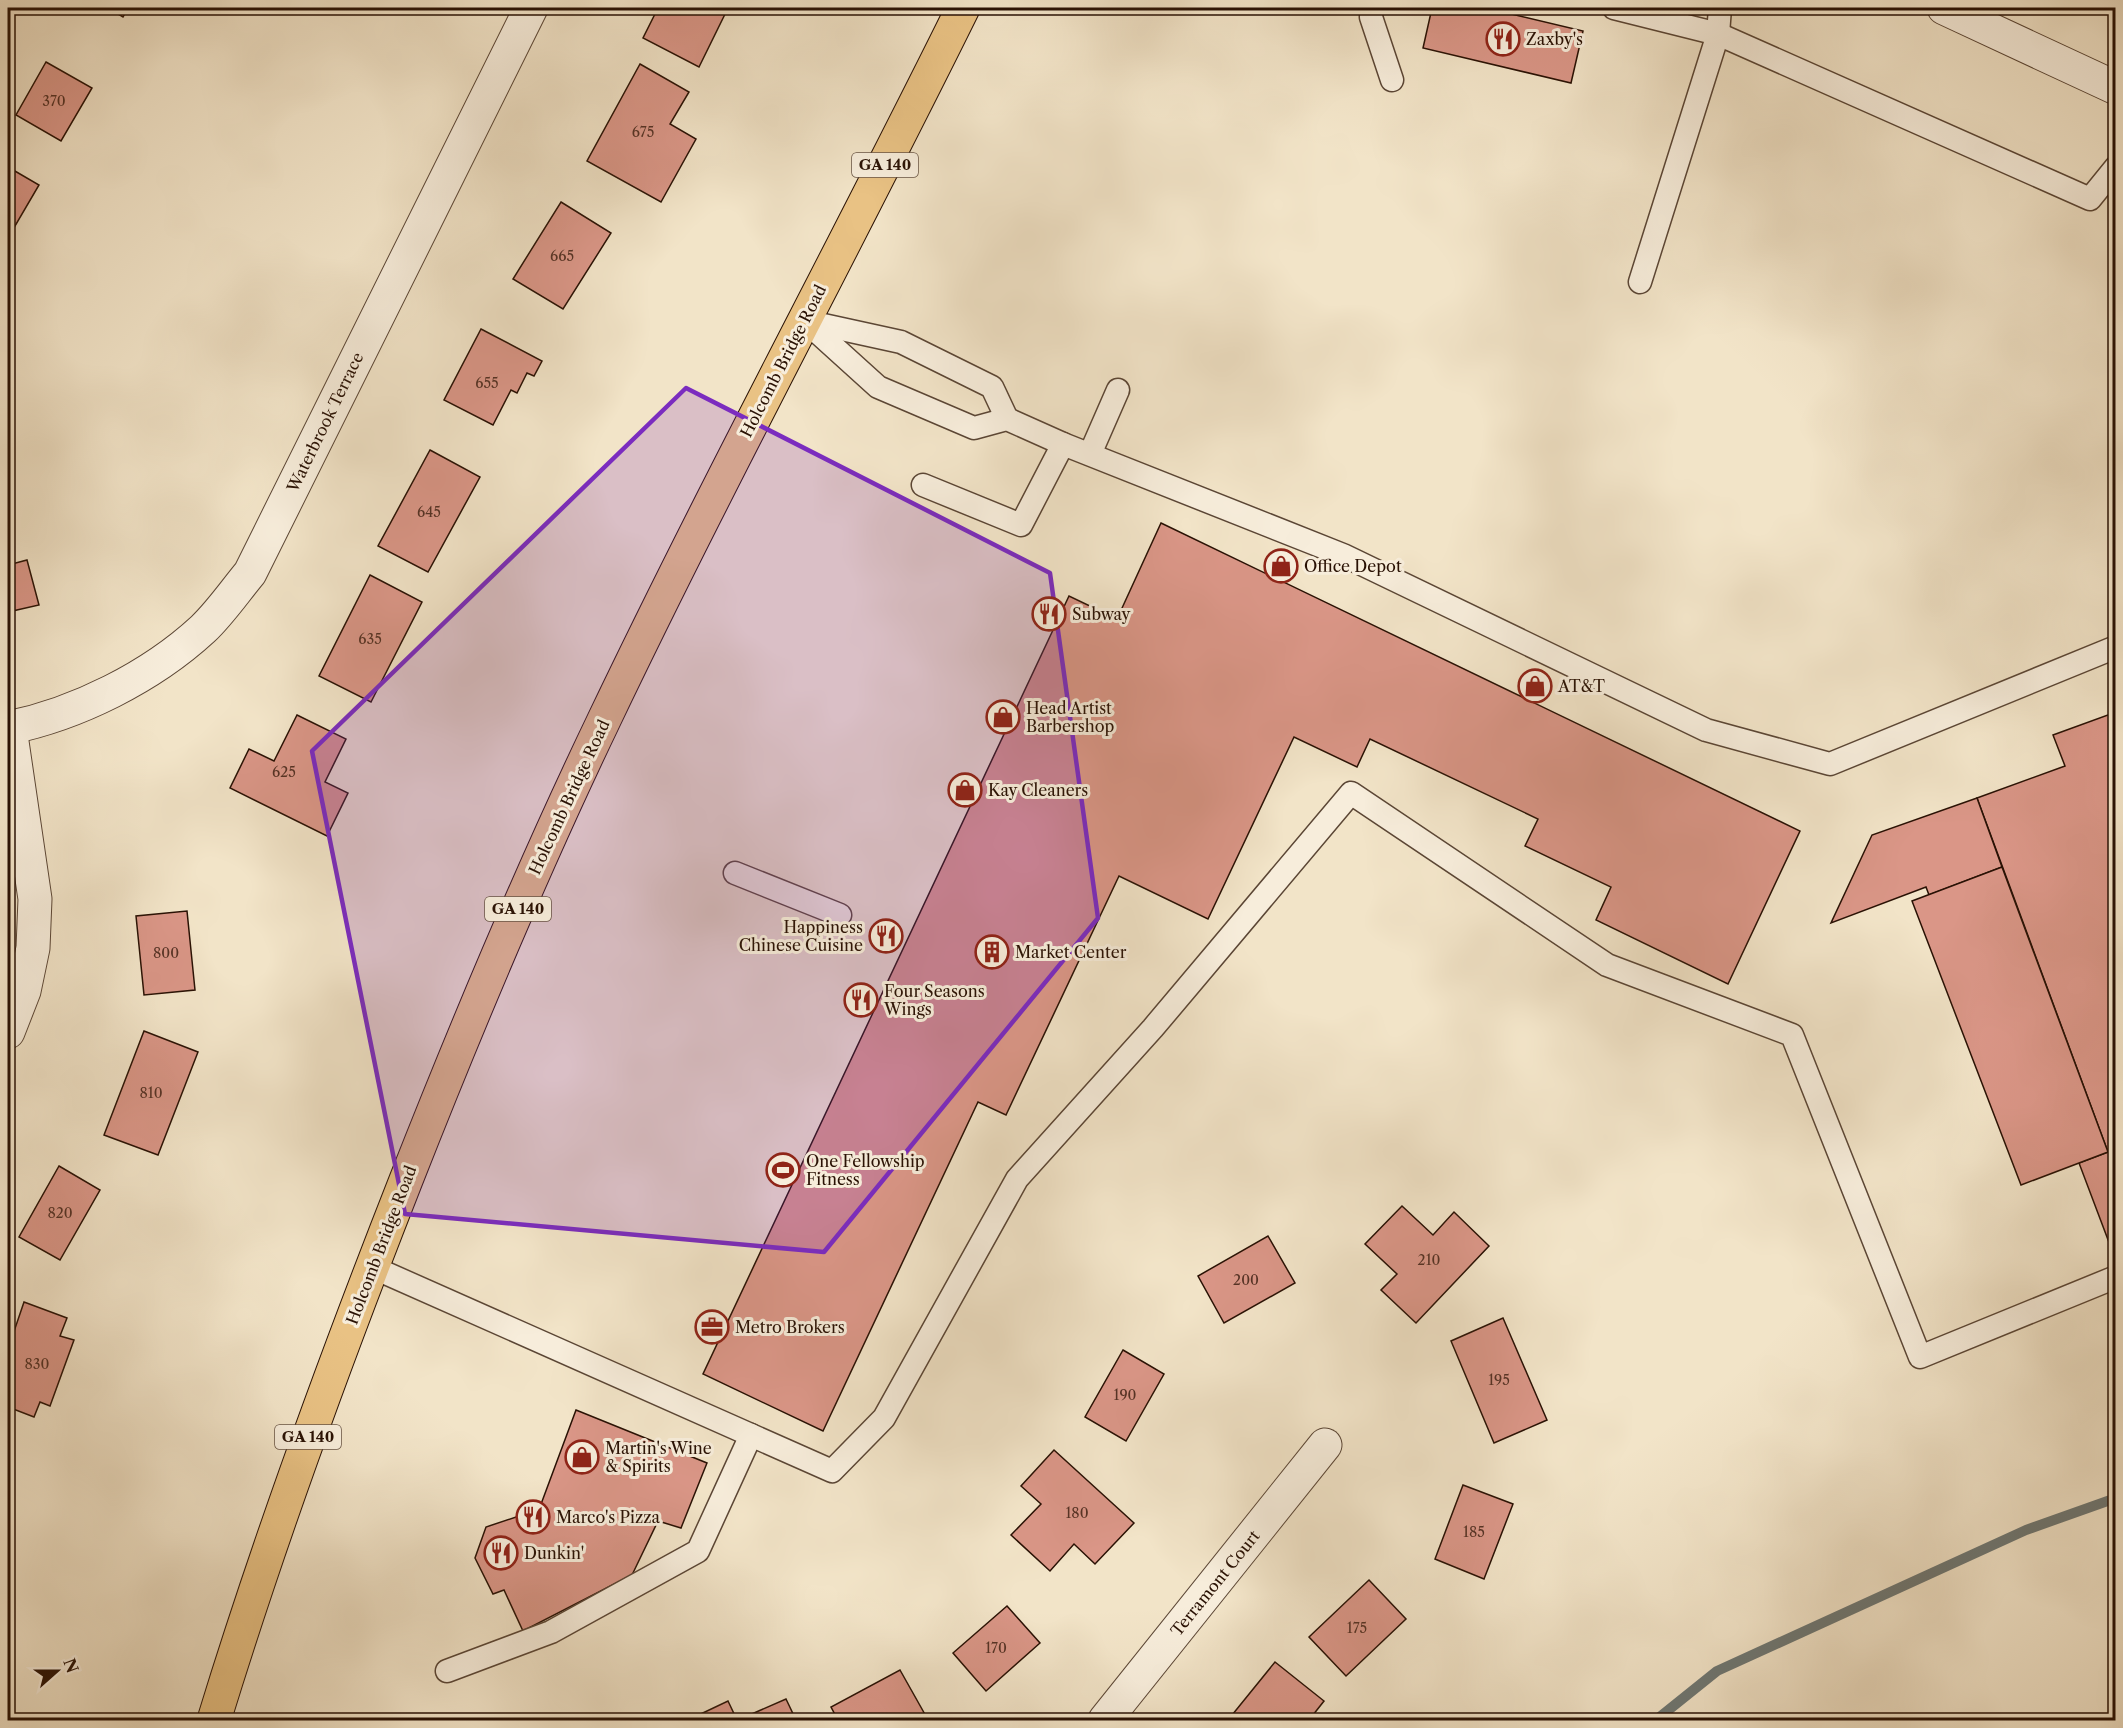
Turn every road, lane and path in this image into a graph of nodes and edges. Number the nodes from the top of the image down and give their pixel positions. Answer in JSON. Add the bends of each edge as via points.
{"nodes":[{"id":1,"x":531,"y":8,"type":"edge"},
{"id":2,"x":963,"y":8,"type":"edge"},
{"id":3,"x":1372,"y":8,"type":"edge"},
{"id":4,"x":1720,"y":8,"type":"edge"},
{"id":5,"x":1737,"y":8,"type":"edge"},
{"id":6,"x":1944,"y":8,"type":"edge"},
{"id":7,"x":1619,"y":9,"type":"edge"},
{"id":8,"x":1718,"y":34,"type":"junction"},
{"id":9,"x":1392,"y":81,"type":"dead end"},
{"id":10,"x":2115,"y":88,"type":"edge"},
{"id":11,"x":2115,"y":167,"type":"edge"},
{"id":12,"x":1640,"y":282,"type":"dead end"},
{"id":13,"x":804,"y":320,"type":"junction"},
{"id":14,"x":1118,"y":390,"type":"dead end"},
{"id":15,"x":1007,"y":419,"type":"junction"},
{"id":16,"x":1063,"y":444,"type":"junction"},
{"id":17,"x":1090,"y":454,"type":"junction"},
{"id":18,"x":923,"y":485,"type":"dead end"},
{"id":19,"x":2115,"y":647,"type":"edge"},
{"id":20,"x":9,"y":728,"type":"edge"},
{"id":21,"x":735,"y":873,"type":"dead end"},
{"id":22,"x":840,"y":915,"type":"dead end"},
{"id":23,"x":8,"y":1032,"type":"edge"},
{"id":24,"x":372,"y":1267,"type":"junction"},
{"id":25,"x":2115,"y":1277,"type":"edge"},
{"id":26,"x":751,"y":1435,"type":"junction"},
{"id":27,"x":1325,"y":1445,"type":"dead end"},
{"id":28,"x":447,"y":1671,"type":"dead end"},
{"id":29,"x":214,"y":1720,"type":"edge"},
{"id":30,"x":1105,"y":1720,"type":"edge"}],
"edges":[{"from":1,"to":20,"type":"street","name":"Waterbrook Terrace","via":[[250,573],[203,628],[151,670],[81,706]]},
{"from":2,"to":13,"type":"main road","name":"Holcomb Bridge Road","number":"GA 140"},
{"from":3,"to":9,"type":"lane","via":[[1371,17]]},
{"from":4,"to":8,"type":"lane"},
{"from":5,"to":8,"type":"lane"},
{"from":6,"to":10,"type":"street"},
{"from":7,"to":8,"type":"lane"},
{"from":8,"to":11,"type":"lane","via":[[2090,199]]},
{"from":8,"to":12,"type":"lane"},
{"from":13,"to":15,"type":"lane","via":[[901,342],[992,387]]},
{"from":13,"to":15,"type":"lane","via":[[878,387],[974,428]]},
{"from":13,"to":24,"type":"main road","name":"Holcomb Bridge Road","number":"GA 140","via":[[689,545],[554,828],[464,1035]]},
{"from":14,"to":17,"type":"lane"},
{"from":15,"to":16,"type":"lane"},
{"from":16,"to":17,"type":"lane"},
{"from":16,"to":18,"type":"lane","via":[[1021,525]]},
{"from":17,"to":19,"type":"lane","via":[[1343,555],[1706,730],[1830,764]]},
{"from":20,"to":23,"type":"street","via":[[35,899],[33,948],[24,991]]},
{"from":21,"to":22,"type":"lane"},
{"from":24,"to":26,"type":"lane"},
{"from":24,"to":29,"type":"main road","name":"Holcomb Bridge Road","number":"GA 140","via":[[277,1525]]},
{"from":25,"to":26,"type":"lane","via":[[1920,1357],[1792,1035],[1607,964],[1351,793],[1153,1028],[1017,1179],[884,1418],[832,1471]]},
{"from":26,"to":28,"type":"lane","via":[[698,1551],[551,1632]]},
{"from":27,"to":30,"type":"street","name":"Terramont Court"}]}
